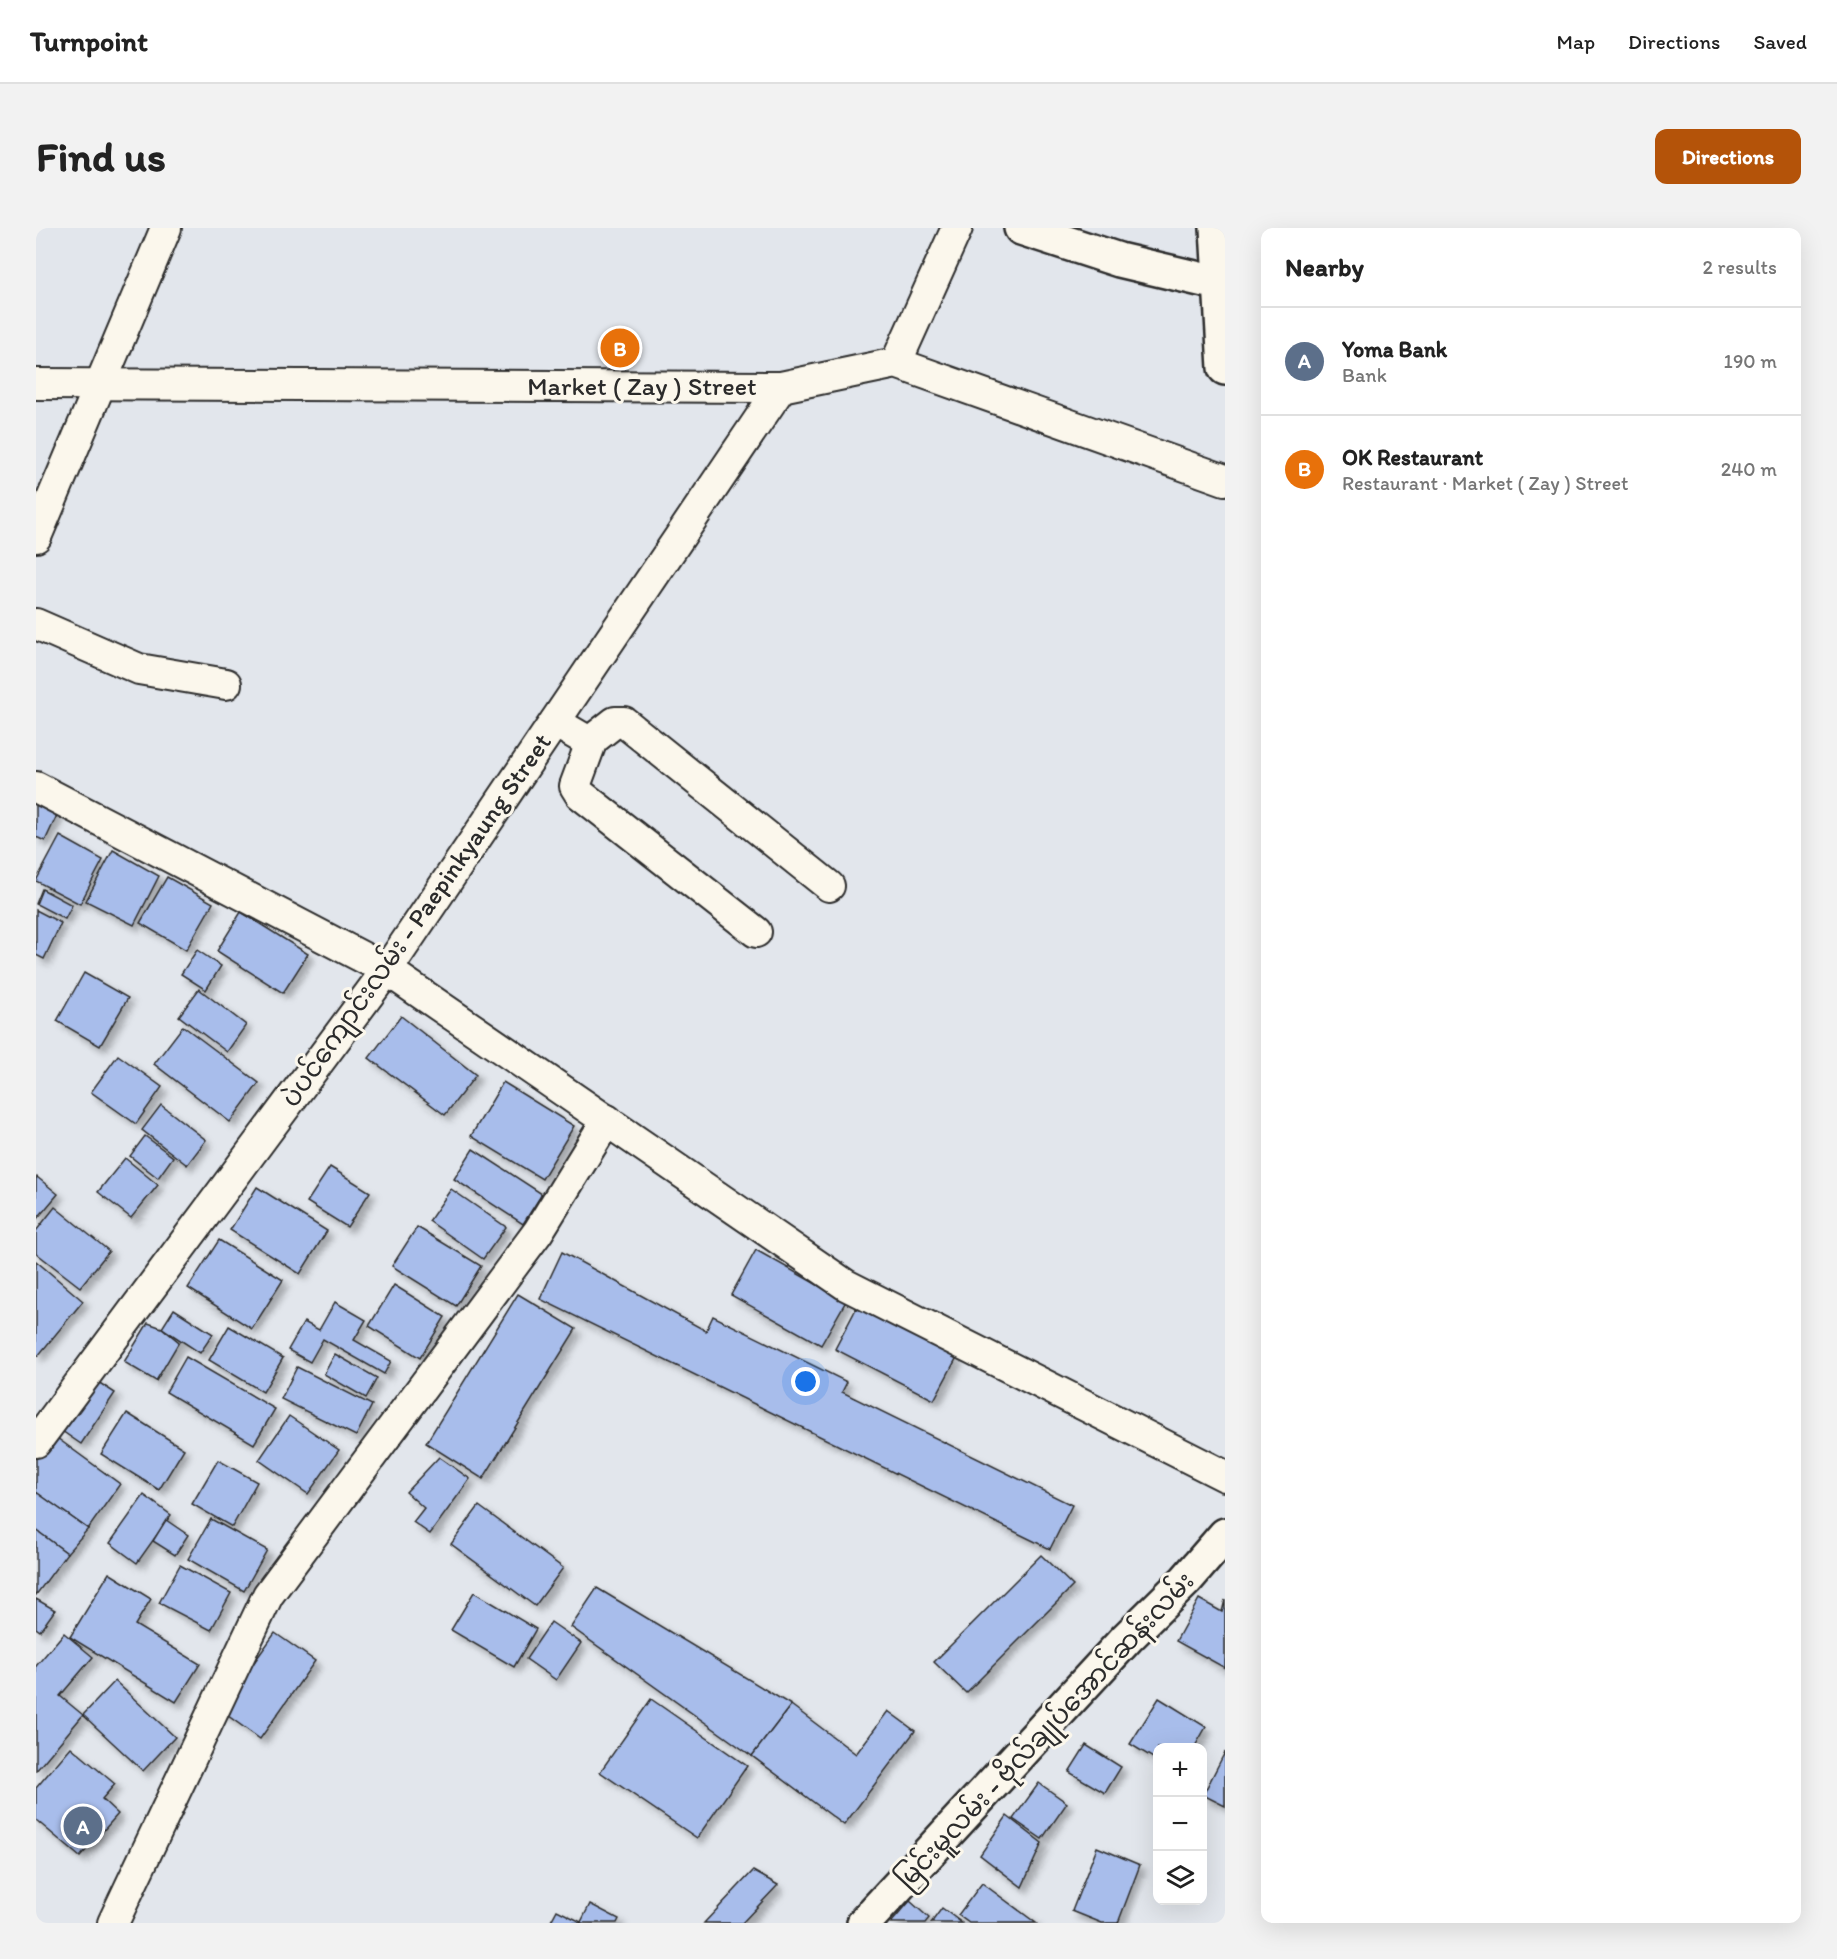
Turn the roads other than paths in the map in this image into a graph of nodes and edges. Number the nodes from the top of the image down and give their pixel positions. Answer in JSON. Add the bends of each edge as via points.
{"nodes":[{"id":1,"x":166,"y":228,"type":"edge"},
{"id":2,"x":957,"y":228,"type":"edge"},
{"id":3,"x":1021,"y":228,"type":"edge"},
{"id":4,"x":1217,"y":228,"type":"edge"},
{"id":5,"x":1222,"y":284,"type":"edge"},
{"id":6,"x":896,"y":363,"type":"junction"},
{"id":7,"x":1225,"y":368,"type":"edge"},
{"id":8,"x":102,"y":383,"type":"junction"},
{"id":9,"x":36,"y":384,"type":"edge"},
{"id":10,"x":781,"y":387,"type":"junction"},
{"id":11,"x":1225,"y":480,"type":"edge"},
{"id":12,"x":36,"y":537,"type":"edge"},
{"id":13,"x":36,"y":624,"type":"edge"},
{"id":14,"x":226,"y":684,"type":"dead end"},
{"id":15,"x":555,"y":722,"type":"junction"},
{"id":16,"x":592,"y":740,"type":"junction"},
{"id":17,"x":36,"y":787,"type":"edge"},
{"id":18,"x":829,"y":886,"type":"dead end"},
{"id":19,"x":756,"y":932,"type":"dead end"},
{"id":20,"x":387,"y":970,"type":"junction"},
{"id":21,"x":607,"y":1120,"type":"junction"},
{"id":22,"x":36,"y":1442,"type":"edge"},
{"id":23,"x":1225,"y":1476,"type":"edge"},
{"id":24,"x":1225,"y":1535,"type":"edge"},
{"id":25,"x":113,"y":1923,"type":"edge"},
{"id":26,"x":864,"y":1923,"type":"edge"}],
"edges":[{"from":1,"to":8,"type":"street"},
{"from":2,"to":6,"type":"street"},
{"from":3,"to":5,"type":"main road","via":[[1119,260]]},
{"from":4,"to":5,"type":"main road"},
{"from":5,"to":7,"type":"main road"},
{"from":6,"to":10,"type":"street","name":"Market ( Zay ) Street"},
{"from":6,"to":11,"type":"street"},
{"from":8,"to":9,"type":"street","name":"Market ( Zay ) Street"},
{"from":8,"to":10,"type":"street","name":"Market ( Zay ) Street"},
{"from":8,"to":12,"type":"street"},
{"from":10,"to":15,"type":"street","name":"ပဲပင်ကျောင်းလမ်း - Paepinkyaung Street"},
{"from":13,"to":14,"type":"street","via":[[139,669]]},
{"from":15,"to":16,"type":"street"},
{"from":15,"to":20,"type":"street","name":"ပဲပင်ကျောင်းလမ်း - Paepinkyaung Street"},
{"from":16,"to":18,"type":"street","via":[[615,722],[624,722]]},
{"from":16,"to":19,"type":"street","via":[[575,786],[580,794]]},
{"from":17,"to":20,"type":"street"},
{"from":20,"to":21,"type":"street"},
{"from":20,"to":22,"type":"street","name":"ပဲပင်ကျောင်းလမ်း - Paepinkyaung Street"},
{"from":21,"to":23,"type":"street","via":[[846,1285]]},
{"from":21,"to":25,"type":"street","via":[[538,1232],[268,1595]]},
{"from":24,"to":26,"type":"main road","name":"မြင်းမူလမ်း - ဗိုလ်ချုပ်အောင်ဆန်းလမ်း"}]}
